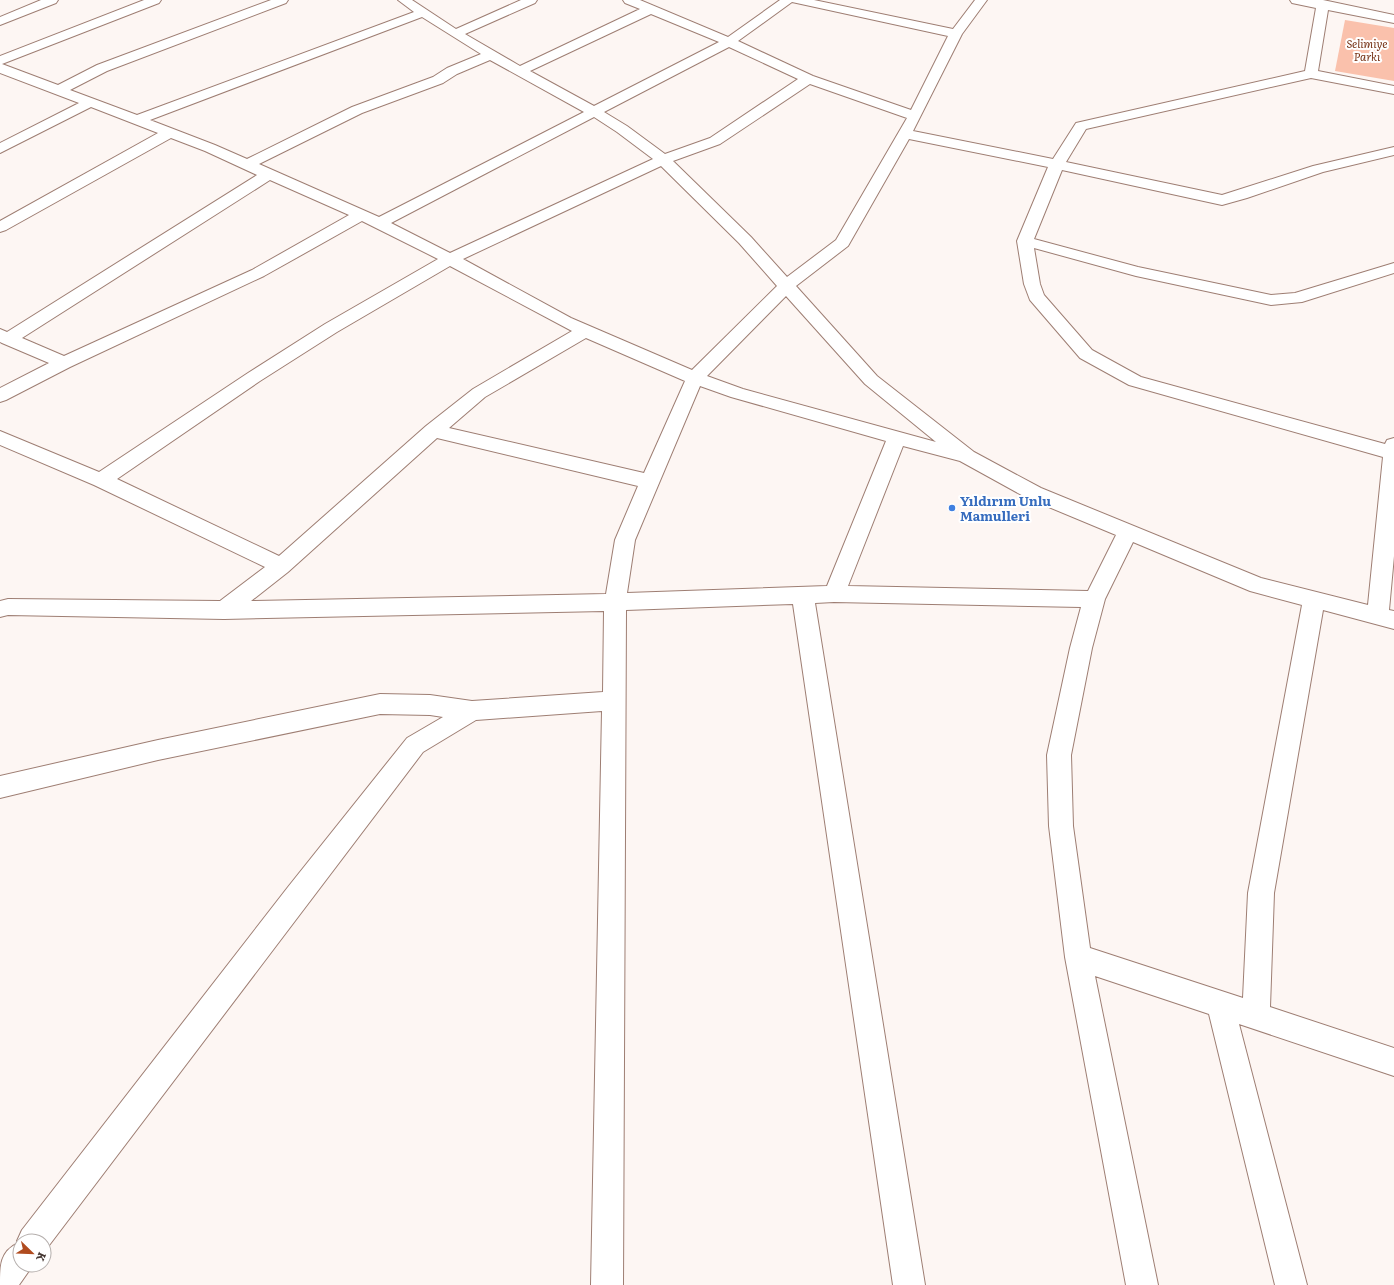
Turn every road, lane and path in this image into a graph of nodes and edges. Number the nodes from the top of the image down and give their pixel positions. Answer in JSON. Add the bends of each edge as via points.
{"nodes":[{"id":1,"x":52,"y":0,"type":"edge"},
{"id":2,"x":155,"y":0,"type":"edge"},
{"id":3,"x":282,"y":0,"type":"edge"},
{"id":4,"x":404,"y":0,"type":"edge"},
{"id":5,"x":531,"y":0,"type":"edge"},
{"id":6,"x":629,"y":0,"type":"edge"},
{"id":7,"x":788,"y":0,"type":"edge"},
{"id":8,"x":797,"y":0,"type":"edge"},
{"id":9,"x":981,"y":0,"type":"edge"},
{"id":10,"x":1296,"y":0,"type":"edge"},
{"id":11,"x":119,"y":3,"type":"dead end"},
{"id":12,"x":1323,"y":4,"type":"junction"},
{"id":13,"x":132,"y":8,"type":"junction"},
{"id":14,"x":651,"y":9,"type":"junction"},
{"id":15,"x":422,"y":12,"type":"junction"},
{"id":16,"x":1394,"y":18,"type":"edge"},
{"id":17,"x":0,"y":22,"type":"edge"},
{"id":18,"x":456,"y":34,"type":"junction"},
{"id":19,"x":956,"y":34,"type":"junction"},
{"id":20,"x":729,"y":42,"type":"junction"},
{"id":21,"x":491,"y":55,"type":"junction"},
{"id":22,"x":0,"y":61,"type":"edge"},
{"id":23,"x":520,"y":71,"type":"junction"},
{"id":24,"x":5,"y":73,"type":"edge"},
{"id":25,"x":1311,"y":74,"type":"junction"},
{"id":26,"x":808,"y":79,"type":"junction"},
{"id":27,"x":59,"y":90,"type":"junction"},
{"id":28,"x":1394,"y":90,"type":"edge"},
{"id":29,"x":91,"y":102,"type":"junction"},
{"id":30,"x":595,"y":112,"type":"junction"},
{"id":31,"x":916,"y":116,"type":"junction"},
{"id":32,"x":138,"y":120,"type":"junction"},
{"id":33,"x":169,"y":133,"type":"junction"},
{"id":34,"x":905,"y":134,"type":"junction"},
{"id":35,"x":0,"y":149,"type":"edge"},
{"id":36,"x":1394,"y":151,"type":"edge"},
{"id":37,"x":663,"y":160,"type":"junction"},
{"id":38,"x":246,"y":164,"type":"junction"},
{"id":39,"x":1057,"y":164,"type":"junction"},
{"id":40,"x":267,"y":174,"type":"junction"},
{"id":41,"x":360,"y":215,"type":"junction"},
{"id":42,"x":379,"y":223,"type":"junction"},
{"id":43,"x":0,"y":227,"type":"edge"},
{"id":44,"x":1025,"y":241,"type":"junction"},
{"id":45,"x":450,"y":259,"type":"junction"},
{"id":46,"x":1394,"y":268,"type":"edge"},
{"id":47,"x":786,"y":286,"type":"junction"},
{"id":48,"x":585,"y":331,"type":"junction"},
{"id":49,"x":4,"y":337,"type":"edge"},
{"id":50,"x":64,"y":363,"type":"junction"},
{"id":51,"x":695,"y":378,"type":"junction"},
{"id":52,"x":0,"y":396,"type":"edge"},
{"id":53,"x":433,"y":431,"type":"junction"},
{"id":54,"x":0,"y":438,"type":"edge"},
{"id":55,"x":896,"y":438,"type":"junction"},
{"id":56,"x":1394,"y":450,"type":"edge"},
{"id":57,"x":967,"y":458,"type":"junction"},
{"id":58,"x":101,"y":480,"type":"junction"},
{"id":59,"x":651,"y":482,"type":"junction"},
{"id":60,"x":1128,"y":532,"type":"junction"},
{"id":61,"x":281,"y":566,"type":"junction"},
{"id":62,"x":834,"y":594,"type":"junction"},
{"id":63,"x":803,"y":596,"type":"junction"},
{"id":64,"x":1094,"y":600,"type":"junction"},
{"id":65,"x":1314,"y":600,"type":"junction"},
{"id":66,"x":615,"y":602,"type":"junction"},
{"id":67,"x":3,"y":606,"type":"edge"},
{"id":68,"x":224,"y":610,"type":"junction"},
{"id":69,"x":1386,"y":618,"type":"edge"},
{"id":70,"x":614,"y":702,"type":"junction"},
{"id":71,"x":472,"y":711,"type":"junction"},
{"id":72,"x":0,"y":787,"type":"edge"},
{"id":73,"x":1078,"y":956,"type":"junction"},
{"id":74,"x":1220,"y":1004,"type":"junction"},
{"id":75,"x":1256,"y":1016,"type":"junction"},
{"id":76,"x":1394,"y":1062,"type":"edge"},
{"id":77,"x":39,"y":1233,"type":"edge"},
{"id":78,"x":12,"y":1268,"type":"edge"},
{"id":79,"x":0,"y":1284,"type":"edge"},
{"id":80,"x":606,"y":1285,"type":"edge"},
{"id":81,"x":909,"y":1285,"type":"edge"},
{"id":82,"x":1142,"y":1285,"type":"edge"},
{"id":83,"x":1291,"y":1285,"type":"edge"}],
"edges":[{"from":1,"to":17,"type":"street"},
{"from":2,"to":13,"type":"street"},
{"from":3,"to":27,"type":"street","via":[[102,68]]},
{"from":4,"to":15,"type":"street"},
{"from":5,"to":18,"type":"street"},
{"from":6,"to":14,"type":"street"},
{"from":7,"to":20,"type":"street"},
{"from":8,"to":19,"type":"street"},
{"from":9,"to":19,"type":"street"},
{"from":10,"to":12,"type":"street"},
{"from":11,"to":13,"type":"street"},
{"from":12,"to":16,"type":"street"},
{"from":12,"to":25,"type":"street"},
{"from":13,"to":22,"type":"street"},
{"from":14,"to":20,"type":"street"},
{"from":14,"to":23,"type":"street"},
{"from":15,"to":18,"type":"street"},
{"from":15,"to":32,"type":"street"},
{"from":18,"to":21,"type":"street"},
{"from":19,"to":31,"type":"street"},
{"from":20,"to":26,"type":"street"},
{"from":20,"to":30,"type":"street"},
{"from":21,"to":23,"type":"street"},
{"from":21,"to":38,"type":"street","via":[[452,71],[438,80],[357,110]]},
{"from":23,"to":30,"type":"street"},
{"from":24,"to":27,"type":"street"},
{"from":25,"to":28,"type":"street"},
{"from":25,"to":39,"type":"street","via":[[1081,126]]},
{"from":26,"to":31,"type":"street"},
{"from":26,"to":37,"type":"street","via":[[715,141]]},
{"from":27,"to":29,"type":"street"},
{"from":29,"to":32,"type":"street"},
{"from":29,"to":35,"type":"street"},
{"from":30,"to":37,"type":"street"},
{"from":30,"to":42,"type":"street"},
{"from":31,"to":34,"type":"street"},
{"from":32,"to":33,"type":"street"},
{"from":33,"to":38,"type":"street"},
{"from":33,"to":43,"type":"street"},
{"from":34,"to":39,"type":"street"},
{"from":34,"to":47,"type":"street","via":[[842,243]]},
{"from":36,"to":39,"type":"street","via":[[1318,169],[1222,200]]},
{"from":37,"to":45,"type":"street"},
{"from":37,"to":47,"type":"street","via":[[744,240]]},
{"from":38,"to":40,"type":"street"},
{"from":39,"to":44,"type":"street"},
{"from":40,"to":41,"type":"street"},
{"from":40,"to":49,"type":"street"},
{"from":41,"to":42,"type":"street"},
{"from":41,"to":50,"type":"street","via":[[258,273]]},
{"from":42,"to":45,"type":"street"},
{"from":44,"to":46,"type":"street","via":[[1136,271],[1271,300],[1296,298]]},
{"from":44,"to":56,"type":"street","via":[[1036,296],[1086,354],[1135,380],[1249,414]]},
{"from":45,"to":48,"type":"street"},
{"from":45,"to":58,"type":"street","via":[[330,328]]},
{"from":47,"to":51,"type":"street"},
{"from":47,"to":57,"type":"street","via":[[871,380]]},
{"from":48,"to":51,"type":"street"},
{"from":48,"to":53,"type":"street","via":[[479,393]]},
{"from":49,"to":50,"type":"street"},
{"from":50,"to":52,"type":"street"},
{"from":51,"to":55,"type":"street","via":[[737,393]]},
{"from":51,"to":59,"type":"street"},
{"from":53,"to":59,"type":"street"},
{"from":53,"to":61,"type":"street"},
{"from":54,"to":58,"type":"street"},
{"from":55,"to":57,"type":"street"},
{"from":55,"to":62,"type":"street"},
{"from":56,"to":69,"type":"street"},
{"from":57,"to":60,"type":"street","via":[[1034,493]]},
{"from":58,"to":61,"type":"street"},
{"from":59,"to":66,"type":"street","via":[[625,540]]},
{"from":60,"to":64,"type":"street"},
{"from":60,"to":65,"type":"street","via":[[1257,585]]},
{"from":61,"to":68,"type":"street"},
{"from":62,"to":63,"type":"street"},
{"from":62,"to":64,"type":"street"},
{"from":63,"to":66,"type":"street"},
{"from":63,"to":81,"type":"street"},
{"from":64,"to":73,"type":"street","via":[[1081,648],[1059,755],[1061,826]]},
{"from":65,"to":69,"type":"street"},
{"from":65,"to":75,"type":"street","via":[[1261,893]]},
{"from":66,"to":68,"type":"street"},
{"from":66,"to":70,"type":"street"},
{"from":67,"to":68,"type":"street"},
{"from":70,"to":71,"type":"street"},
{"from":70,"to":80,"type":"street"},
{"from":71,"to":72,"type":"street","via":[[430,705],[380,704],[158,750]]},
{"from":71,"to":77,"type":"street","via":[[415,745]]},
{"from":73,"to":74,"type":"street"},
{"from":73,"to":82,"type":"street"},
{"from":74,"to":75,"type":"street"},
{"from":74,"to":83,"type":"street"},
{"from":75,"to":76,"type":"street"},
{"from":78,"to":79,"type":"street"}]}
